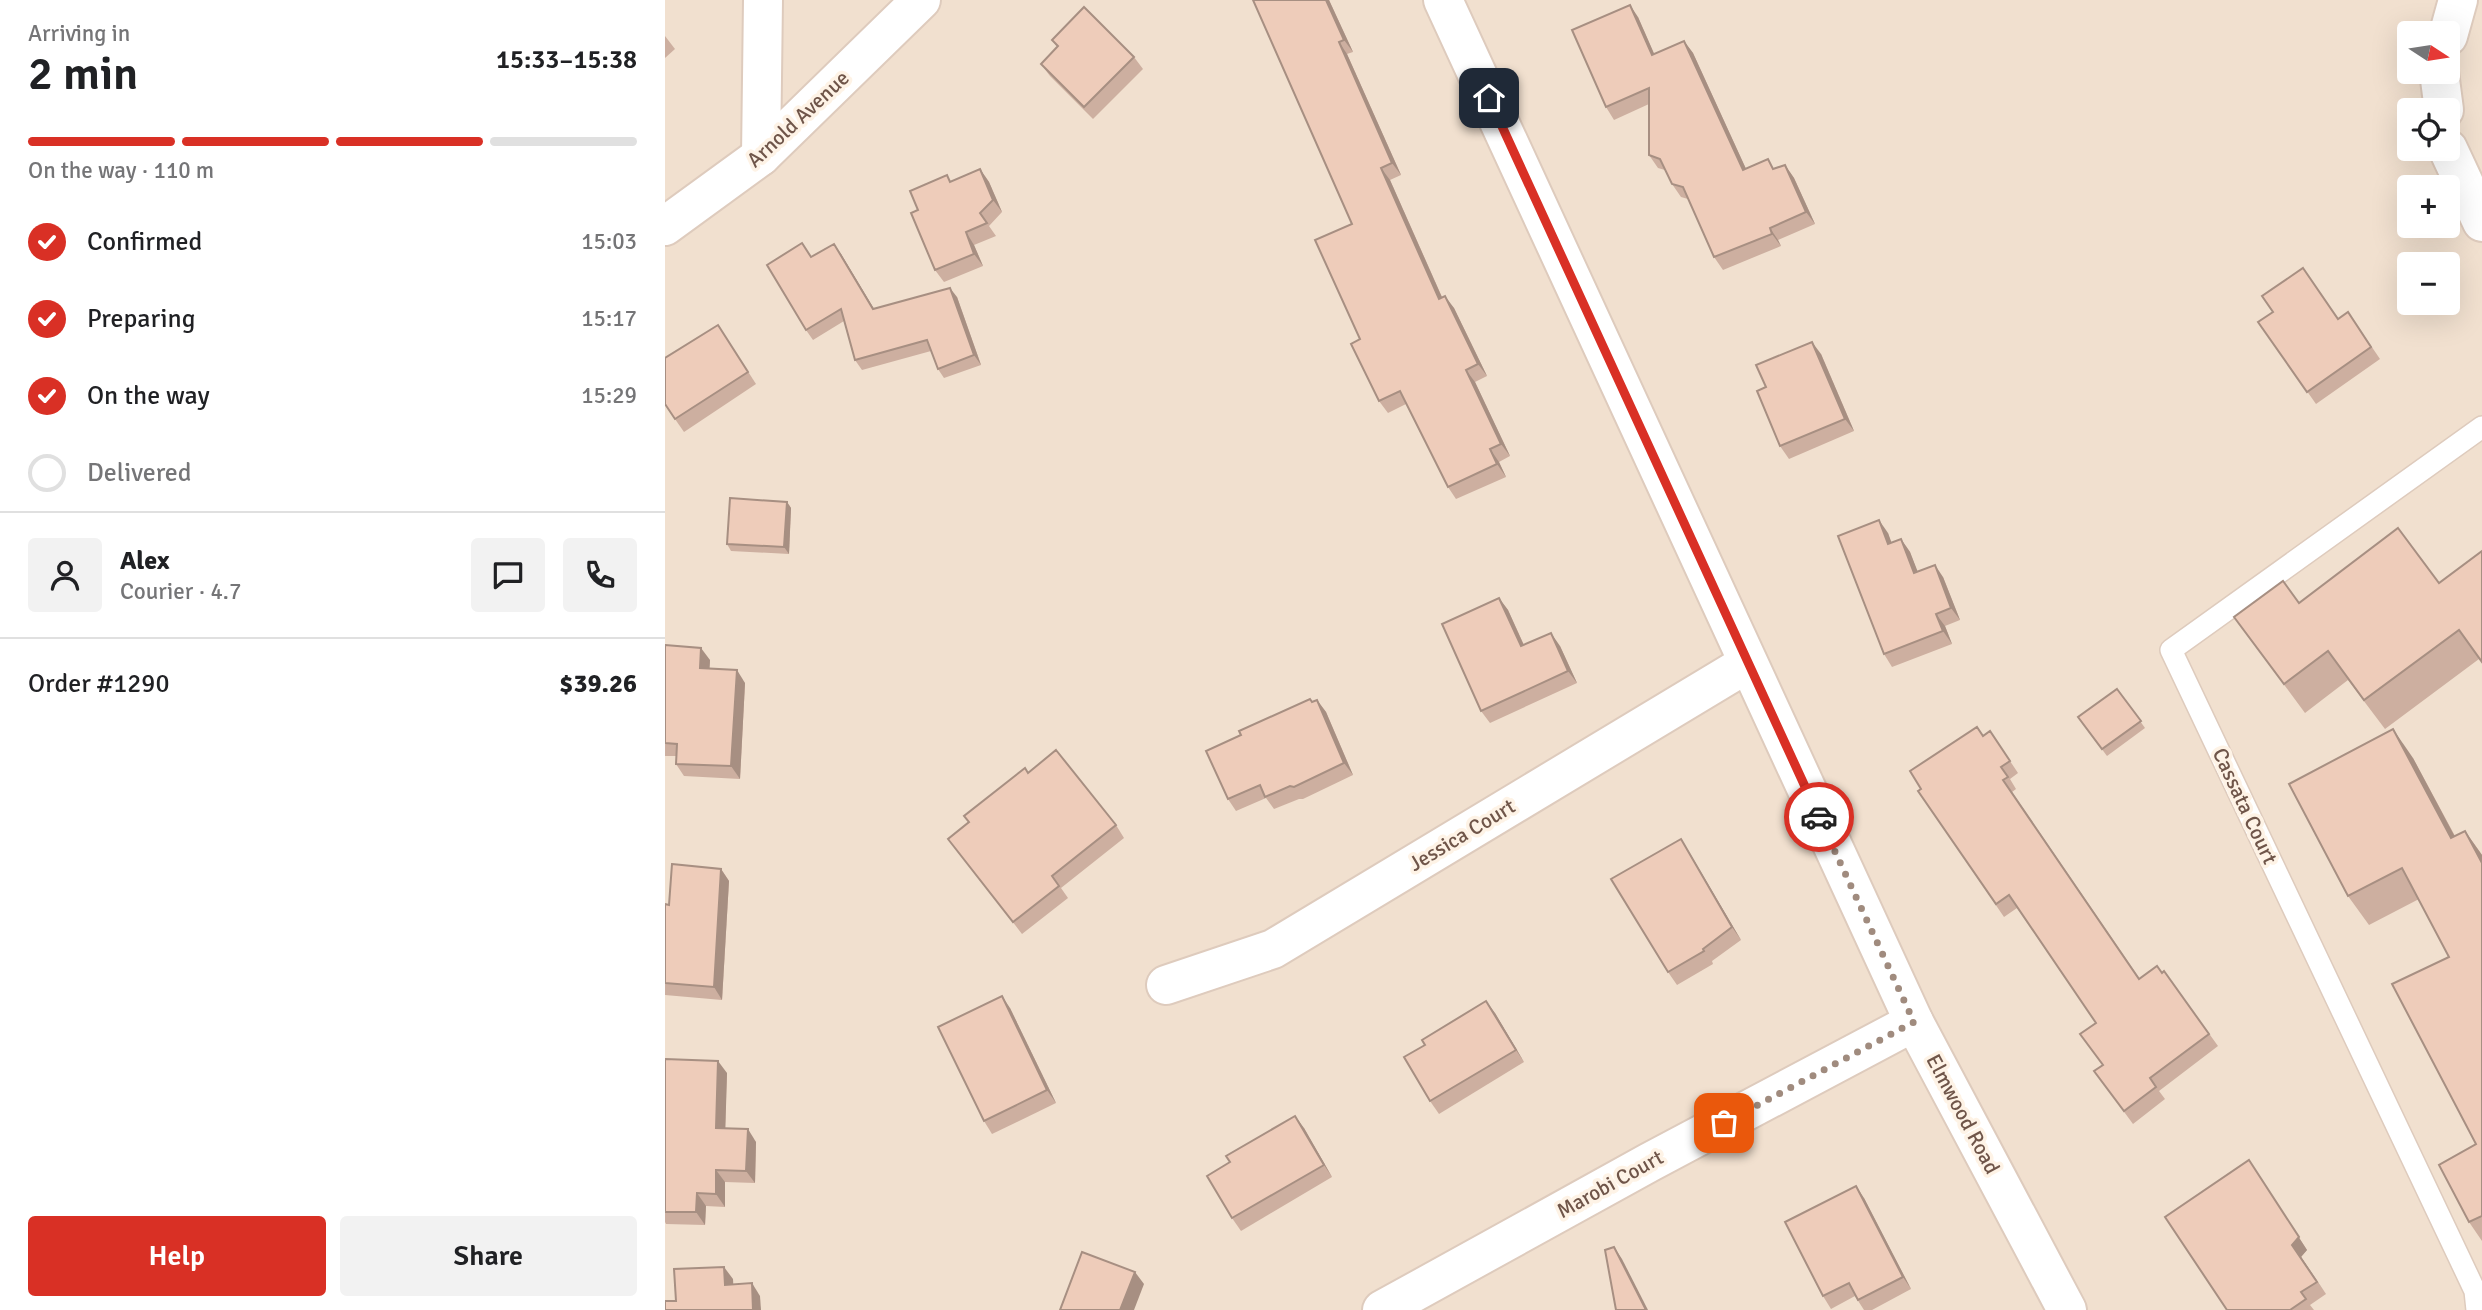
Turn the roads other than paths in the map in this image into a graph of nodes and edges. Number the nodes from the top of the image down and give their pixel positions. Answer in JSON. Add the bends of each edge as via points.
{"nodes":[{"id":1,"x":763,"y":0,"type":"edge"},
{"id":2,"x":921,"y":0,"type":"edge"},
{"id":3,"x":1443,"y":0,"type":"edge"},
{"id":4,"x":2458,"y":0,"type":"edge"},
{"id":5,"x":2452,"y":21,"type":"edge"},
{"id":6,"x":761,"y":156,"type":"junction"},
{"id":7,"x":2454,"y":161,"type":"edge"},
{"id":8,"x":2482,"y":222,"type":"edge"},
{"id":9,"x":665,"y":226,"type":"edge"},
{"id":10,"x":2482,"y":427,"type":"edge"},
{"id":11,"x":1748,"y":663,"type":"junction"},
{"id":12,"x":1166,"y":985,"type":"dead end"},
{"id":13,"x":1914,"y":1022,"type":"junction"},
{"id":14,"x":2478,"y":1296,"type":"edge"},
{"id":15,"x":1382,"y":1310,"type":"edge"},
{"id":16,"x":2067,"y":1310,"type":"edge"}],
"edges":[{"from":1,"to":6,"type":"street"},
{"from":2,"to":6,"type":"street","name":"Arnold Avenue"},
{"from":3,"to":11,"type":"street","name":"Elmwood Road"},
{"from":4,"to":5,"type":"street"},
{"from":6,"to":9,"type":"street","name":"Arnold Avenue"},
{"from":7,"to":8,"type":"street"},
{"from":10,"to":14,"type":"lane","name":"Cassata Court","via":[[2171,650]]},
{"from":11,"to":12,"type":"street","name":"Jessica Court","via":[[1273,949]]},
{"from":11,"to":13,"type":"street","name":"Elmwood Road"},
{"from":13,"to":15,"type":"street","name":"Marobi Court"},
{"from":13,"to":16,"type":"street","name":"Elmwood Road"}]}
